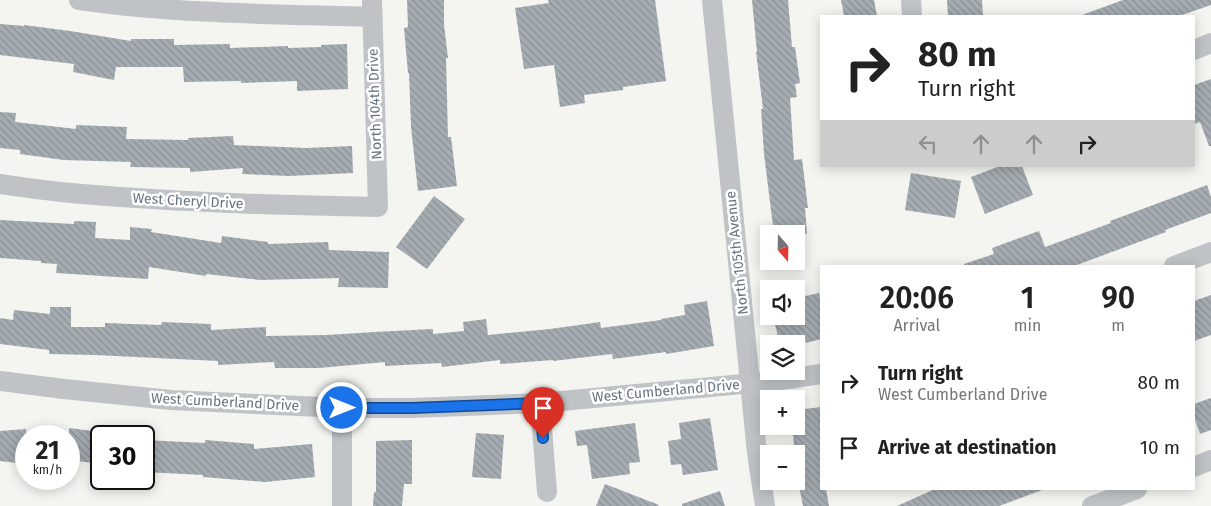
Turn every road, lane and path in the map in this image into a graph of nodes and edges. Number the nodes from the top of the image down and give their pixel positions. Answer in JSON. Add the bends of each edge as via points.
{"nodes":[{"id":1,"x":79,"y":0,"type":"edge"},
{"id":2,"x":712,"y":0,"type":"edge"},
{"id":3,"x":911,"y":0,"type":"edge"},
{"id":4,"x":372,"y":9,"type":"edge"},
{"id":5,"x":912,"y":15,"type":"edge"},
{"id":6,"x":1211,"y":43,"type":"edge"},
{"id":7,"x":1195,"y":50,"type":"edge"},
{"id":8,"x":0,"y":184,"type":"edge"},
{"id":9,"x":378,"y":207,"type":"joint"},
{"id":10,"x":1211,"y":252,"type":"edge"},
{"id":11,"x":1177,"y":265,"type":"edge"},
{"id":12,"x":820,"y":374,"type":"edge"},
{"id":13,"x":0,"y":381,"type":"edge"},
{"id":14,"x":750,"y":383,"type":"junction"},
{"id":15,"x":540,"y":403,"type":"junction"},
{"id":16,"x":342,"y":408,"type":"junction"},
{"id":17,"x":1211,"y":460,"type":"edge"},
{"id":18,"x":1195,"y":467,"type":"edge"},
{"id":19,"x":1134,"y":490,"type":"edge"},
{"id":20,"x":547,"y":492,"type":"dead end"},
{"id":21,"x":342,"y":506,"type":"edge"},
{"id":22,"x":765,"y":506,"type":"edge"},
{"id":23,"x":1092,"y":506,"type":"edge"}],
"edges":[{"from":1,"to":4,"type":"street","via":[[214,12]]},
{"from":2,"to":14,"type":"street","name":"North 105th Avenue"},
{"from":3,"to":5,"type":"street"},
{"from":4,"to":9,"type":"street","name":"North 104th Drive"},
{"from":6,"to":7,"type":"street"},
{"from":8,"to":9,"type":"street","name":"West Cheryl Drive","via":[[59,192],[234,204]]},
{"from":10,"to":11,"type":"street"},
{"from":12,"to":14,"type":"street","name":"West Cumberland Drive"},
{"from":13,"to":16,"type":"street","name":"West Cumberland Drive","via":[[172,400]]},
{"from":14,"to":15,"type":"street","name":"West Cumberland Drive"},
{"from":14,"to":22,"type":"street","name":"North 105th Avenue"},
{"from":15,"to":16,"type":"street","name":"West Cumberland Drive"},
{"from":15,"to":20,"type":"street"},
{"from":16,"to":21,"type":"street"},
{"from":17,"to":18,"type":"street"},
{"from":19,"to":23,"type":"street"}]}
